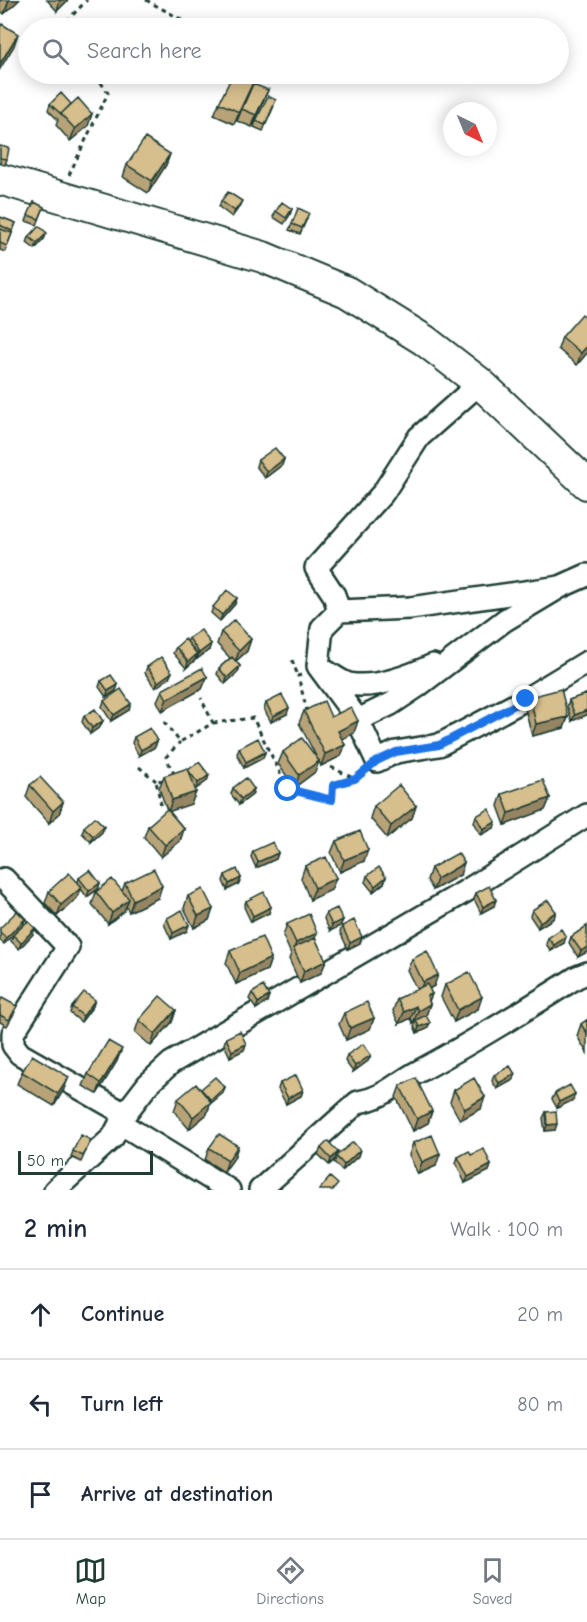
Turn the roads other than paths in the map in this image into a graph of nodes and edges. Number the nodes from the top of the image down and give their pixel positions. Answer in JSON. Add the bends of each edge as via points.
{"nodes":[{"id":1,"x":0,"y":179,"type":"edge"},
{"id":2,"x":480,"y":383,"type":"junction"},
{"id":3,"x":586,"y":482,"type":"edge"},
{"id":4,"x":587,"y":575,"type":"edge"},
{"id":5,"x":560,"y":587,"type":"junction"},
{"id":6,"x":339,"y":612,"type":"junction"},
{"id":7,"x":469,"y":647,"type":"junction"},
{"id":8,"x":587,"y":662,"type":"edge"},
{"id":9,"x":318,"y":666,"type":"junction"},
{"id":10,"x":358,"y":720,"type":"junction"},
{"id":11,"x":587,"y":815,"type":"edge"},
{"id":12,"x":4,"y":879,"type":"dead end"},
{"id":13,"x":587,"y":973,"type":"edge"},
{"id":14,"x":122,"y":1118,"type":"junction"},
{"id":15,"x":55,"y":1190,"type":"edge"},
{"id":16,"x":229,"y":1190,"type":"edge"},
{"id":17,"x":260,"y":1190,"type":"edge"}],
"edges":[{"from":1,"to":2,"type":"street","via":[[263,257],[348,292],[424,340]]},
{"from":2,"to":3,"type":"street"},
{"from":2,"to":6,"type":"street","via":[[419,437],[383,493],[316,568],[334,595]]},
{"from":4,"to":5,"type":"street"},
{"from":5,"to":6,"type":"street","via":[[410,608]]},
{"from":5,"to":7,"type":"street"},
{"from":6,"to":9,"type":"street","via":[[322,628]]},
{"from":7,"to":9,"type":"street","via":[[416,673],[375,684],[348,684]]},
{"from":7,"to":10,"type":"street","via":[[391,704]]},
{"from":8,"to":10,"type":"street","via":[[439,745],[396,752],[377,761]]},
{"from":9,"to":10,"type":"street"},
{"from":11,"to":14,"type":"street","via":[[466,891],[171,1063],[148,1084]]},
{"from":12,"to":14,"type":"street","via":[[68,947],[13,1033],[13,1045],[20,1054]]},
{"from":13,"to":17,"type":"street","via":[[377,1099],[358,1102]]},
{"from":14,"to":15,"type":"street","via":[[113,1137]]},
{"from":14,"to":16,"type":"street"}]}
